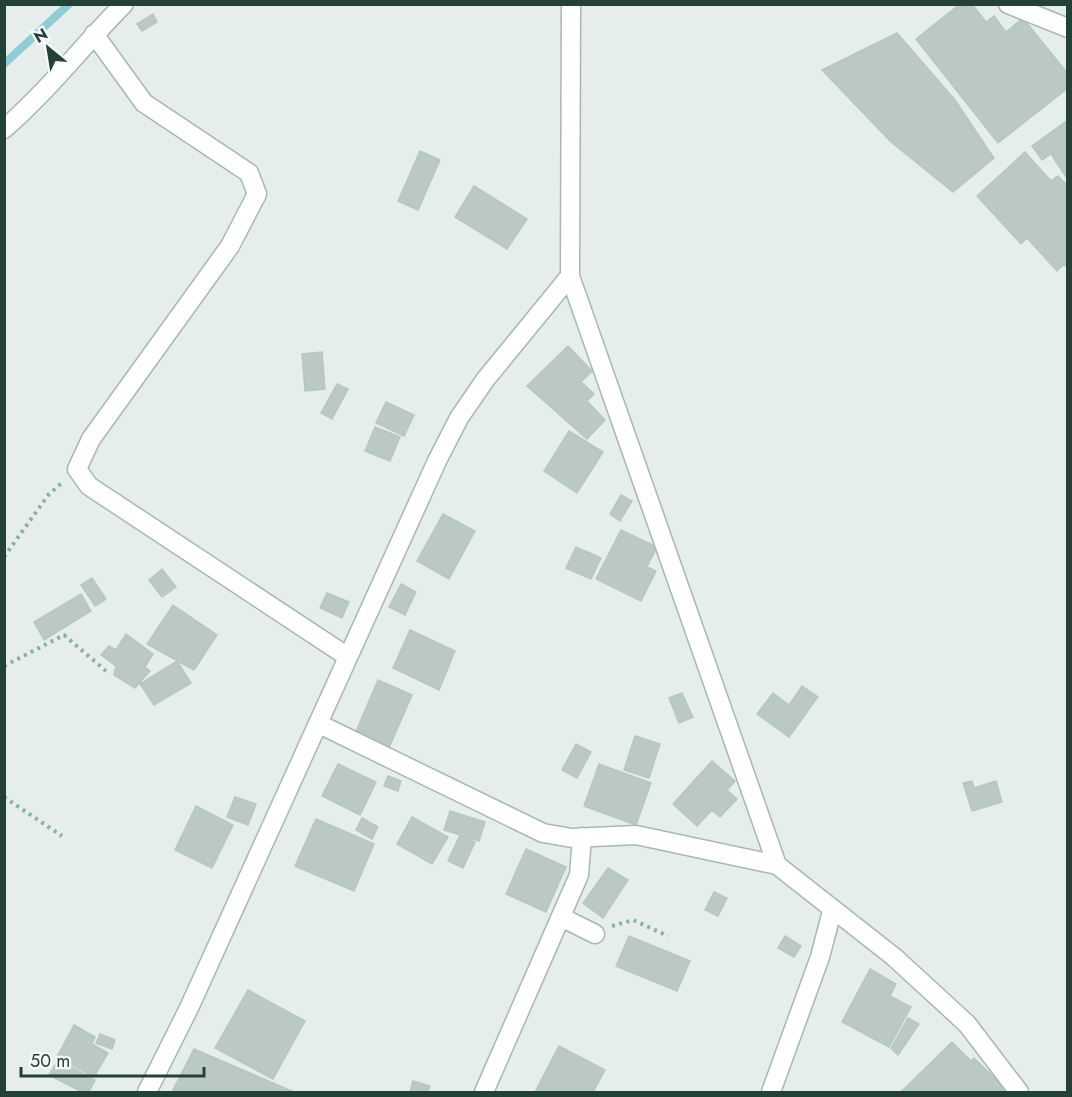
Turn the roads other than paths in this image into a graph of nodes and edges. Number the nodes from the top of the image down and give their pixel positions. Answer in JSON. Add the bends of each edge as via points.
{"nodes":[{"id":1,"x":124,"y":4,"type":"edge"},
{"id":2,"x":571,"y":4,"type":"edge"},
{"id":3,"x":1008,"y":4,"type":"edge"},
{"id":4,"x":1068,"y":28,"type":"edge"},
{"id":5,"x":94,"y":34,"type":"junction"},
{"id":6,"x":4,"y":129,"type":"edge"},
{"id":7,"x":570,"y":276,"type":"junction"},
{"id":8,"x":348,"y":657,"type":"junction"},
{"id":9,"x":319,"y":724,"type":"junction"},
{"id":10,"x":582,"y":837,"type":"junction"},
{"id":11,"x":777,"y":865,"type":"junction"},
{"id":12,"x":832,"y":910,"type":"junction"},
{"id":13,"x":561,"y":917,"type":"junction"},
{"id":14,"x":595,"y":934,"type":"road end"},
{"id":15,"x":147,"y":1092,"type":"edge"},
{"id":16,"x":484,"y":1092,"type":"edge"},
{"id":17,"x":771,"y":1092,"type":"edge"},
{"id":18,"x":1019,"y":1092,"type":"edge"}],
"edges":[{"from":1,"to":5,"type":"street"},
{"from":2,"to":7,"type":"street"},
{"from":3,"to":4,"type":"street"},
{"from":5,"to":6,"type":"street","via":[[36,101]]},
{"from":5,"to":8,"type":"street","via":[[144,104],[249,173],[257,194],[230,246],[91,439],[78,469],[89,486]]},
{"from":7,"to":8,"type":"street","via":[[459,418]]},
{"from":7,"to":11,"type":"street"},
{"from":8,"to":9,"type":"street"},
{"from":9,"to":10,"type":"street","via":[[543,833]]},
{"from":9,"to":15,"type":"street"},
{"from":10,"to":11,"type":"street","via":[[636,835]]},
{"from":10,"to":13,"type":"street","via":[[579,875]]},
{"from":11,"to":12,"type":"street"},
{"from":12,"to":17,"type":"street","via":[[820,957]]},
{"from":12,"to":18,"type":"street","via":[[894,957],[967,1024]]},
{"from":13,"to":14,"type":"street"},
{"from":13,"to":16,"type":"street"}]}
